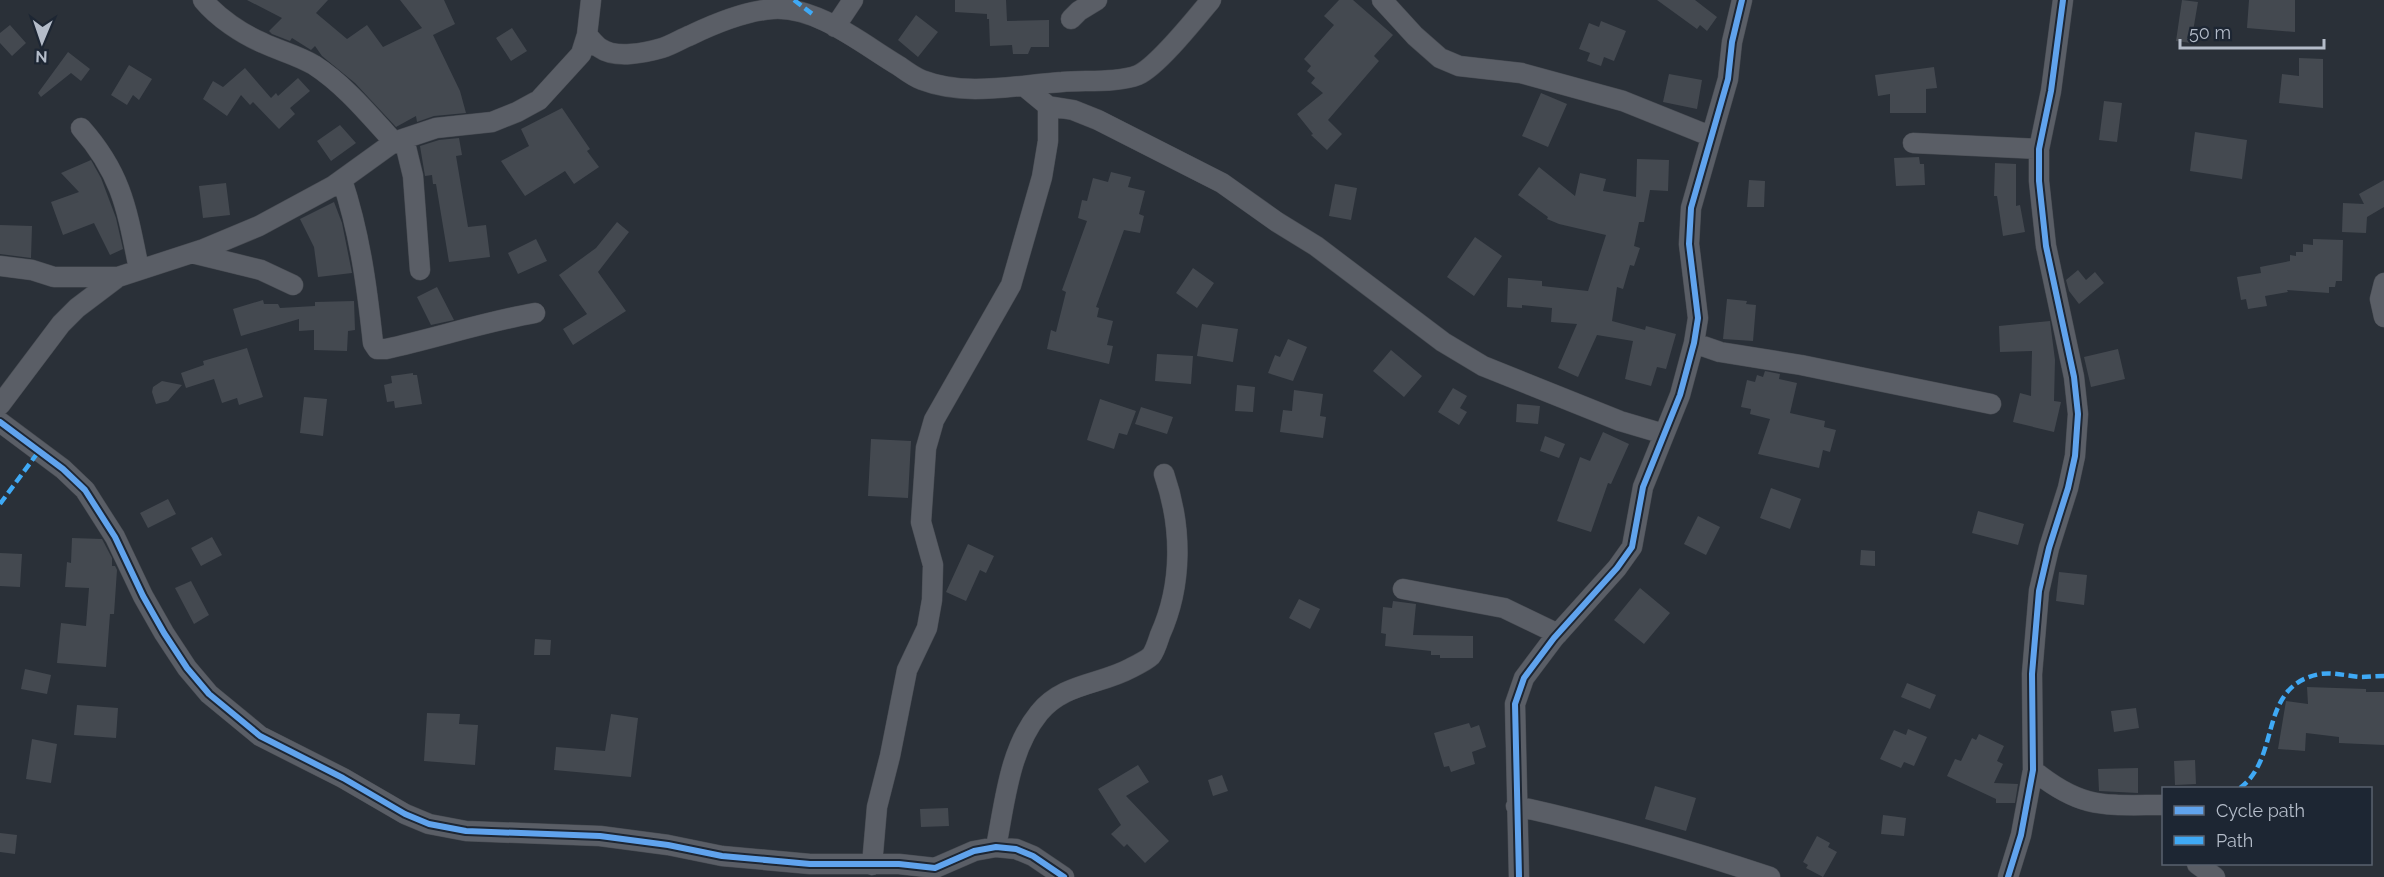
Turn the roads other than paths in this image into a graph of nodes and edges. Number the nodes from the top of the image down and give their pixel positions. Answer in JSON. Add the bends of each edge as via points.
{"nodes":[{"id":1,"x":203,"y":0,"type":"edge"},
{"id":2,"x":591,"y":0,"type":"edge"},
{"id":3,"x":853,"y":0,"type":"edge"},
{"id":4,"x":1097,"y":0,"type":"edge"},
{"id":5,"x":1211,"y":0,"type":"edge"},
{"id":6,"x":1382,"y":0,"type":"edge"},
{"id":7,"x":1742,"y":0,"type":"edge"},
{"id":8,"x":2063,"y":0,"type":"edge"},
{"id":9,"x":1071,"y":19,"type":"dead end"},
{"id":10,"x":835,"y":27,"type":"junction"},
{"id":11,"x":587,"y":35,"type":"junction"},
{"id":12,"x":1025,"y":87,"type":"junction"},
{"id":13,"x":1048,"y":106,"type":"junction"},
{"id":14,"x":81,"y":128,"type":"dead end"},
{"id":15,"x":1710,"y":136,"type":"junction"},
{"id":16,"x":399,"y":140,"type":"junction"},
{"id":17,"x":1913,"y":142,"type":"dead end"},
{"id":18,"x":2039,"y":148,"type":"junction"},
{"id":19,"x":342,"y":180,"type":"junction"},
{"id":20,"x":192,"y":253,"type":"junction"},
{"id":21,"x":0,"y":266,"type":"edge"},
{"id":22,"x":139,"y":269,"type":"junction"},
{"id":23,"x":420,"y":270,"type":"dead end"},
{"id":24,"x":118,"y":278,"type":"junction"},
{"id":25,"x":2384,"y":283,"type":"edge"},
{"id":26,"x":293,"y":285,"type":"dead end"},
{"id":27,"x":535,"y":313,"type":"dead end"},
{"id":28,"x":2384,"y":317,"type":"edge"},
{"id":29,"x":1694,"y":343,"type":"junction"},
{"id":30,"x":1991,"y":404,"type":"dead end"},
{"id":31,"x":0,"y":405,"type":"edge"},
{"id":32,"x":0,"y":422,"type":"edge"},
{"id":33,"x":1664,"y":434,"type":"junction"},
{"id":34,"x":1164,"y":474,"type":"dead end"},
{"id":35,"x":1403,"y":590,"type":"dead end"},
{"id":36,"x":1558,"y":634,"type":"junction"},
{"id":37,"x":2033,"y":770,"type":"junction"},
{"id":38,"x":2162,"y":805,"type":"edge"},
{"id":39,"x":1516,"y":806,"type":"junction"},
{"id":40,"x":996,"y":847,"type":"junction"},
{"id":41,"x":872,"y":865,"type":"junction"},
{"id":42,"x":2198,"y":865,"type":"edge"},
{"id":43,"x":1064,"y":877,"type":"edge"},
{"id":44,"x":1519,"y":877,"type":"edge"},
{"id":45,"x":1770,"y":877,"type":"edge"},
{"id":46,"x":2008,"y":877,"type":"edge"},
{"id":47,"x":2215,"y":877,"type":"edge"}],
"edges":[{"from":1,"to":16,"type":"street","via":[[239,30],[317,67]]},
{"from":2,"to":11,"type":"street"},
{"from":3,"to":10,"type":"street"},
{"from":4,"to":9,"type":"street"},
{"from":5,"to":12,"type":"street","via":[[1140,74]]},
{"from":6,"to":15,"type":"street","via":[[1415,36],[1440,57],[1459,66],[1521,74],[1623,101]]},
{"from":7,"to":15,"type":"street","via":[[1728,79]]},
{"from":8,"to":18,"type":"street"},
{"from":10,"to":11,"type":"street","via":[[814,16],[774,9],[729,19],[663,48],[633,53],[601,49]]},
{"from":10,"to":12,"type":"street","via":[[921,80],[952,88]]},
{"from":11,"to":16,"type":"street","via":[[582,54],[538,100],[517,112],[492,122],[436,128]]},
{"from":12,"to":13,"type":"street"},
{"from":13,"to":33,"type":"street","via":[[1098,120],[1222,183],[1316,246],[1443,342],[1483,366],[1620,421]]},
{"from":13,"to":41,"type":"street","via":[[1042,177],[1011,285],[934,420],[926,448],[921,522],[933,565],[932,600],[927,628],[907,670],[877,807]]},
{"from":14,"to":22,"type":"street","via":[[100,150],[123,197]]},
{"from":15,"to":29,"type":"street","via":[[1691,208],[1689,244],[1698,318]]},
{"from":16,"to":19,"type":"street"},
{"from":16,"to":23,"type":"street","via":[[413,176]]},
{"from":17,"to":18,"type":"street"},
{"from":18,"to":37,"type":"street","via":[[2040,208],[2078,414],[2068,488],[2039,591],[2032,674]]},
{"from":19,"to":20,"type":"street","via":[[259,226]]},
{"from":19,"to":27,"type":"street","via":[[355,218],[377,349]]},
{"from":20,"to":22,"type":"street"},
{"from":20,"to":26,"type":"street","via":[[261,270]]},
{"from":21,"to":24,"type":"street","via":[[54,277]]},
{"from":22,"to":24,"type":"street"},
{"from":24,"to":31,"type":"street","via":[[61,324]]},
{"from":25,"to":28,"type":"street","via":[[2380,299]]},
{"from":29,"to":30,"type":"street","via":[[1720,352]]},
{"from":29,"to":33,"type":"street"},
{"from":32,"to":41,"type":"street","via":[[85,490],[115,537],[164,633],[186,668],[209,694],[260,736],[405,814],[429,824],[466,831],[600,836],[722,856]]},
{"from":33,"to":36,"type":"street","via":[[1640,497],[1632,546]]},
{"from":34,"to":40,"type":"street","via":[[1178,538],[1177,577],[1164,627],[1151,656],[1130,669],[1056,696],[1039,713],[1020,742]]},
{"from":35,"to":36,"type":"street","via":[[1504,608]]},
{"from":36,"to":39,"type":"street","via":[[1524,678],[1515,704]]},
{"from":37,"to":38,"type":"street","via":[[2088,803]]},
{"from":37,"to":46,"type":"street","via":[[2021,835]]},
{"from":39,"to":44,"type":"street"},
{"from":39,"to":45,"type":"street","via":[[1684,848]]},
{"from":40,"to":41,"type":"street","via":[[974,851],[935,868]]},
{"from":40,"to":43,"type":"street","via":[[1033,856]]},
{"from":42,"to":47,"type":"street"}]}
